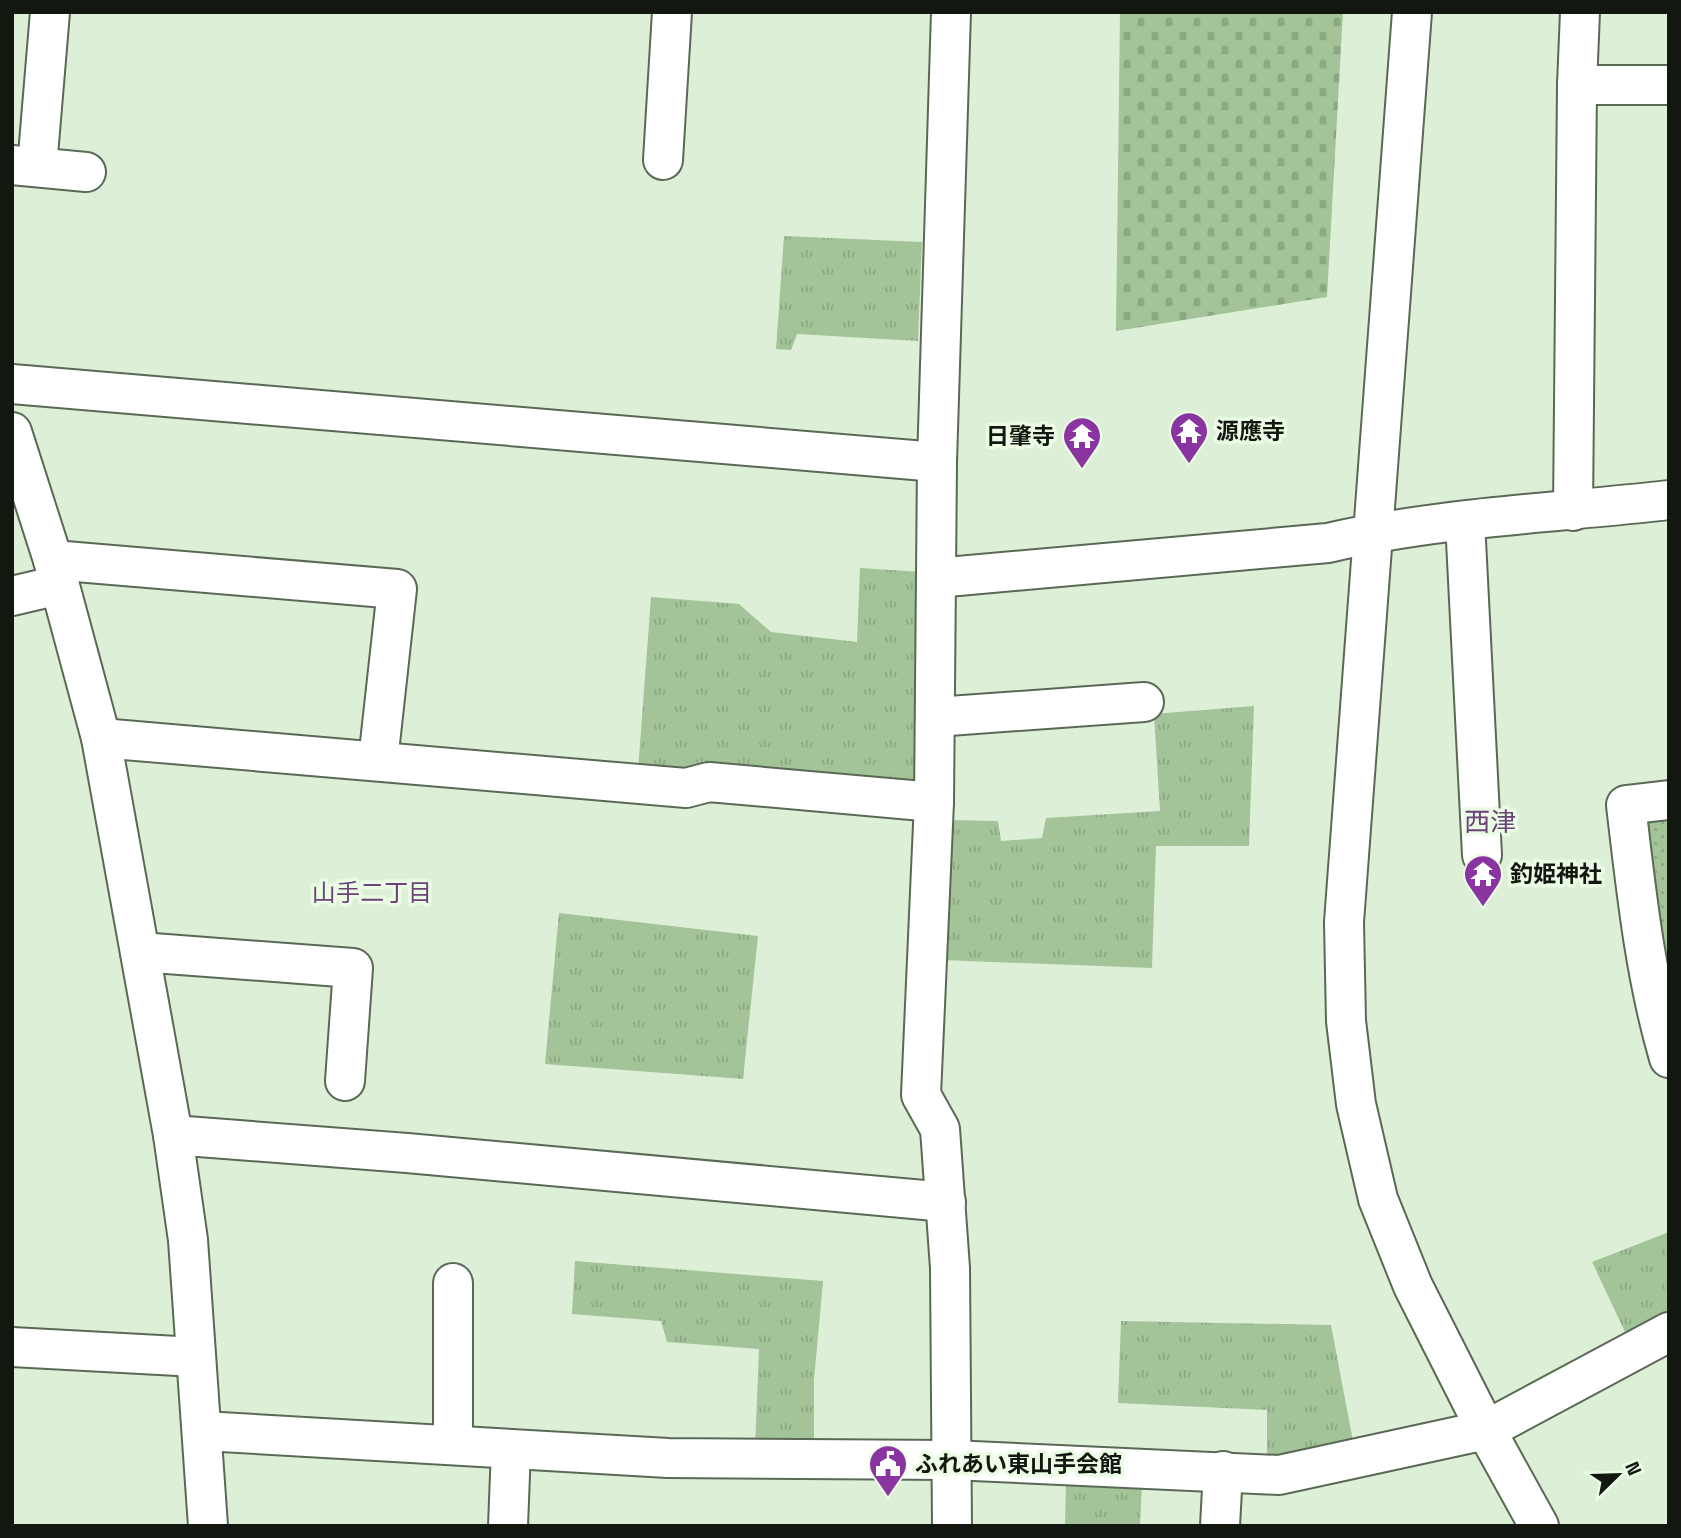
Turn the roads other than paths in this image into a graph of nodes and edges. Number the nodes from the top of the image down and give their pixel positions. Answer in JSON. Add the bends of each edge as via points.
{"nodes":[{"id":1,"x":50,"y":12,"type":"edge"},
{"id":2,"x":672,"y":12,"type":"edge"},
{"id":3,"x":951,"y":12,"type":"edge"},
{"id":4,"x":1412,"y":12,"type":"edge"},
{"id":5,"x":1580,"y":12,"type":"edge"},
{"id":6,"x":1577,"y":85,"type":"junction"},
{"id":7,"x":1669,"y":85,"type":"edge"},
{"id":8,"x":663,"y":160,"type":"dead end"},
{"id":9,"x":25,"y":166,"type":"edge"},
{"id":10,"x":86,"y":172,"type":"dead end"},
{"id":11,"x":12,"y":384,"type":"edge"},
{"id":12,"x":12,"y":432,"type":"edge"},
{"id":13,"x":937,"y":462,"type":"junction"},
{"id":14,"x":1669,"y":500,"type":"edge"},
{"id":15,"x":1573,"y":511,"type":"junction"},
{"id":16,"x":1465,"y":521,"type":"junction"},
{"id":17,"x":1373,"y":532,"type":"junction"},
{"id":18,"x":56,"y":573,"type":"junction"},
{"id":19,"x":936,"y":578,"type":"junction"},
{"id":20,"x":12,"y":596,"type":"edge"},
{"id":21,"x":1144,"y":702,"type":"dead end"},
{"id":22,"x":935,"y":718,"type":"junction"},
{"id":23,"x":101,"y":738,"type":"junction"},
{"id":24,"x":378,"y":761,"type":"junction"},
{"id":25,"x":1669,"y":800,"type":"edge"},
{"id":26,"x":934,"y":802,"type":"junction"},
{"id":27,"x":1482,"y":855,"type":"dead end"},
{"id":28,"x":140,"y":952,"type":"junction"},
{"id":29,"x":1669,"y":1058,"type":"edge"},
{"id":30,"x":345,"y":1081,"type":"dead end"},
{"id":31,"x":173,"y":1135,"type":"junction"},
{"id":32,"x":946,"y":1202,"type":"junction"},
{"id":33,"x":453,"y":1283,"type":"dead end"},
{"id":34,"x":1669,"y":1332,"type":"edge"},
{"id":35,"x":12,"y":1347,"type":"edge"},
{"id":36,"x":196,"y":1357,"type":"junction"},
{"id":37,"x":1486,"y":1430,"type":"junction"},
{"id":38,"x":203,"y":1431,"type":"junction"},
{"id":39,"x":453,"y":1446,"type":"junction"},
{"id":40,"x":511,"y":1448,"type":"junction"},
{"id":41,"x":951,"y":1460,"type":"junction"},
{"id":42,"x":1223,"y":1471,"type":"junction"},
{"id":43,"x":208,"y":1526,"type":"edge"},
{"id":44,"x":508,"y":1526,"type":"edge"},
{"id":45,"x":951,"y":1526,"type":"edge"},
{"id":46,"x":1220,"y":1526,"type":"edge"},
{"id":47,"x":1539,"y":1526,"type":"edge"}],
"edges":[{"from":1,"to":9,"type":"street"},
{"from":2,"to":8,"type":"street"},
{"from":3,"to":13,"type":"street"},
{"from":4,"to":17,"type":"street"},
{"from":5,"to":6,"type":"street"},
{"from":6,"to":7,"type":"street"},
{"from":6,"to":15,"type":"street"},
{"from":9,"to":10,"type":"street"},
{"from":11,"to":13,"type":"street"},
{"from":12,"to":18,"type":"street"},
{"from":13,"to":19,"type":"street"},
{"from":14,"to":15,"type":"street"},
{"from":15,"to":16,"type":"street"},
{"from":16,"to":17,"type":"street"},
{"from":16,"to":27,"type":"street"},
{"from":17,"to":19,"type":"street","via":[[1328,542]]},
{"from":17,"to":37,"type":"street","via":[[1344,922],[1346,1021],[1356,1104],[1378,1199],[1413,1286]]},
{"from":18,"to":20,"type":"street"},
{"from":18,"to":23,"type":"street"},
{"from":18,"to":24,"type":"street","via":[[397,589]]},
{"from":19,"to":22,"type":"street"},
{"from":21,"to":22,"type":"street"},
{"from":22,"to":26,"type":"street"},
{"from":23,"to":24,"type":"street"},
{"from":23,"to":28,"type":"street"},
{"from":24,"to":26,"type":"street","via":[[686,788],[709,782]]},
{"from":25,"to":29,"type":"street","via":[[1626,806],[1648,965]]},
{"from":26,"to":32,"type":"street","via":[[921,1095],[940,1129]]},
{"from":28,"to":30,"type":"street","via":[[353,968]]},
{"from":28,"to":31,"type":"street"},
{"from":31,"to":32,"type":"street"},
{"from":31,"to":36,"type":"street","via":[[188,1240]]},
{"from":32,"to":41,"type":"street"},
{"from":33,"to":39,"type":"street"},
{"from":34,"to":37,"type":"street"},
{"from":35,"to":36,"type":"street"},
{"from":36,"to":38,"type":"street"},
{"from":37,"to":42,"type":"street","via":[[1279,1475]]},
{"from":37,"to":47,"type":"street"},
{"from":38,"to":39,"type":"street"},
{"from":38,"to":43,"type":"street"},
{"from":39,"to":40,"type":"street"},
{"from":40,"to":41,"type":"street","via":[[668,1458]]},
{"from":40,"to":44,"type":"street"},
{"from":41,"to":42,"type":"street"},
{"from":41,"to":45,"type":"street"},
{"from":42,"to":46,"type":"street"}]}
